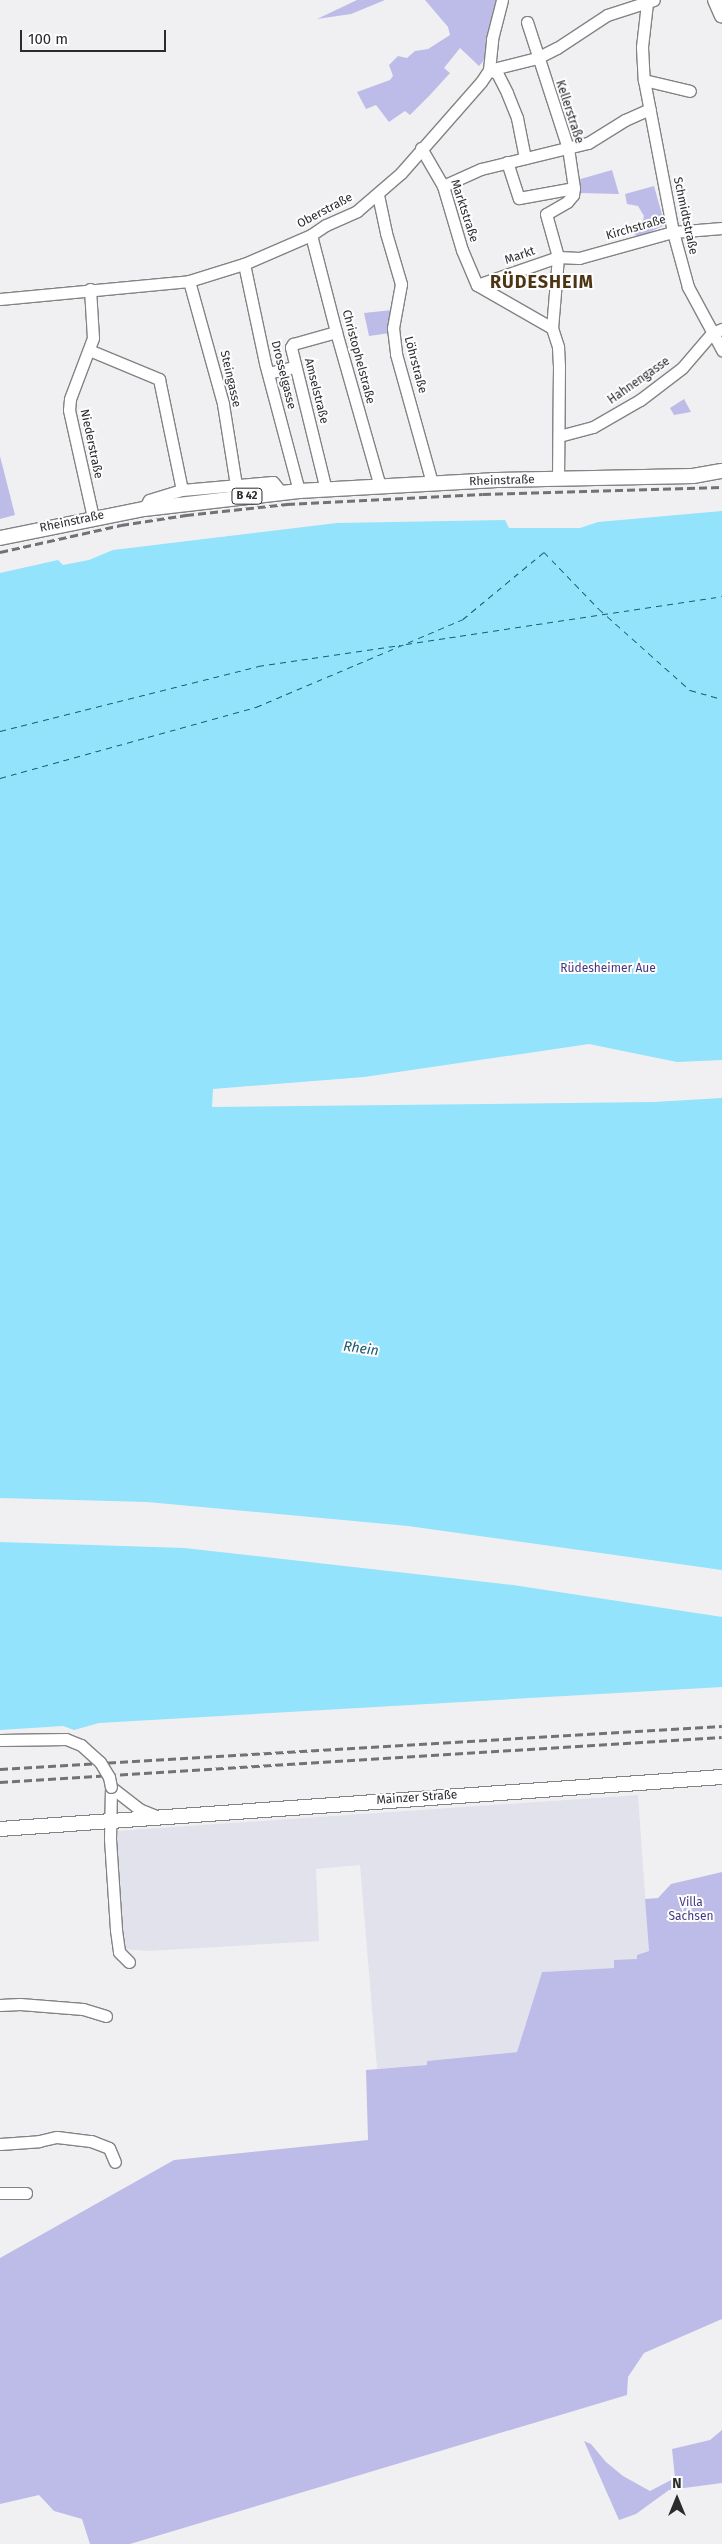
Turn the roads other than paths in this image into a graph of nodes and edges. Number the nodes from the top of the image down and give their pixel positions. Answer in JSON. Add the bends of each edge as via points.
{"nodes":[{"id":1,"x":502,"y":0,"type":"edge"},
{"id":2,"x":650,"y":2,"type":"edge"},
{"id":3,"x":527,"y":22,"type":"dead end"},
{"id":4,"x":537,"y":58,"type":"junction"},
{"id":5,"x":489,"y":70,"type":"junction"},
{"id":6,"x":644,"y":80,"type":"junction"},
{"id":7,"x":690,"y":92,"type":"dead end"},
{"id":8,"x":650,"y":109,"type":"junction"},
{"id":9,"x":421,"y":148,"type":"junction"},
{"id":10,"x":568,"y":148,"type":"junction"},
{"id":11,"x":526,"y":158,"type":"junction"},
{"id":12,"x":507,"y":162,"type":"junction"},
{"id":13,"x":444,"y":186,"type":"junction"},
{"id":14,"x":574,"y":188,"type":"junction"},
{"id":15,"x":378,"y":195,"type":"junction"},
{"id":16,"x":722,"y":228,"type":"edge"},
{"id":17,"x":673,"y":232,"type":"junction"},
{"id":18,"x":311,"y":235,"type":"junction"},
{"id":19,"x":558,"y":257,"type":"junction"},
{"id":20,"x":244,"y":264,"type":"junction"},
{"id":21,"x":189,"y":281,"type":"junction"},
{"id":22,"x":477,"y":285,"type":"junction"},
{"id":23,"x":90,"y":289,"type":"junction"},
{"id":24,"x":0,"y":299,"type":"edge"},
{"id":25,"x":552,"y":328,"type":"junction"},
{"id":26,"x":717,"y":331,"type":"edge"},
{"id":27,"x":336,"y":332,"type":"junction"},
{"id":28,"x":89,"y":350,"type":"junction"},
{"id":29,"x":722,"y":350,"type":"edge"},
{"id":30,"x":295,"y":366,"type":"junction"},
{"id":31,"x":268,"y":373,"type":"junction"},
{"id":32,"x":559,"y":436,"type":"junction"},
{"id":33,"x":722,"y":471,"type":"edge"},
{"id":34,"x":558,"y":479,"type":"junction"},
{"id":35,"x":432,"y":483,"type":"junction"},
{"id":36,"x":236,"y":485,"type":"junction"},
{"id":37,"x":380,"y":486,"type":"junction"},
{"id":38,"x":182,"y":490,"type":"junction"},
{"id":39,"x":326,"y":490,"type":"junction"},
{"id":40,"x":298,"y":491,"type":"junction"},
{"id":41,"x":282,"y":493,"type":"junction"},
{"id":42,"x":144,"y":508,"type":"junction"},
{"id":43,"x":93,"y":517,"type":"junction"},
{"id":44,"x":0,"y":538,"type":"edge"},
{"id":45,"x":0,"y":1740,"type":"edge"},
{"id":46,"x":722,"y":1777,"type":"edge"},
{"id":47,"x":110,"y":1786,"type":"junction"},
{"id":48,"x":159,"y":1816,"type":"junction"},
{"id":49,"x":112,"y":1822,"type":"junction"},
{"id":50,"x":0,"y":1829,"type":"edge"},
{"id":51,"x":129,"y":1962,"type":"dead end"},
{"id":52,"x":0,"y":2005,"type":"edge"},
{"id":53,"x":106,"y":2016,"type":"dead end"},
{"id":54,"x":0,"y":2144,"type":"edge"},
{"id":55,"x":115,"y":2162,"type":"dead end"},
{"id":56,"x":26,"y":2193,"type":"dead end"},
{"id":57,"x":0,"y":2194,"type":"edge"}],
"edges":[{"from":1,"to":5,"type":"street","via":[[492,39]]},
{"from":2,"to":4,"type":"street","via":[[607,15]]},
{"from":2,"to":6,"type":"street","name":"Schmidtstraße","via":[[642,47]]},
{"from":3,"to":4,"type":"street","name":"Kellerstraße","via":[[538,52]]},
{"from":4,"to":5,"type":"street"},
{"from":4,"to":10,"type":"street","name":"Kellerstraße"},
{"from":5,"to":9,"type":"street","name":"Oberstraße"},
{"from":5,"to":11,"type":"street","via":[[497,73],[514,110]]},
{"from":6,"to":7,"type":"street"},
{"from":6,"to":8,"type":"street","name":"Schmidtstraße"},
{"from":8,"to":10,"type":"street","via":[[588,143]]},
{"from":8,"to":17,"type":"street","name":"Schmidtstraße"},
{"from":9,"to":13,"type":"street","name":"Marktstraße"},
{"from":9,"to":15,"type":"street","name":"Oberstraße","via":[[401,174]]},
{"from":10,"to":11,"type":"street"},
{"from":10,"to":14,"type":"street","name":"Kellerstraße"},
{"from":11,"to":12,"type":"street"},
{"from":12,"to":13,"type":"street","via":[[481,169]]},
{"from":12,"to":14,"type":"street","via":[[518,198]]},
{"from":13,"to":22,"type":"street","name":"Marktstraße","via":[[462,250]]},
{"from":14,"to":19,"type":"street","via":[[567,202],[546,214]]},
{"from":15,"to":18,"type":"street","name":"Oberstraße","via":[[357,211]]},
{"from":15,"to":35,"type":"street","name":"Löhrstraße","via":[[401,284],[393,328],[396,354]]},
{"from":16,"to":17,"type":"street","name":"Kirchstraße"},
{"from":17,"to":19,"type":"street","name":"Kirchstraße","via":[[579,258]]},
{"from":17,"to":26,"type":"street","name":"Schmidtstraße","via":[[688,287]]},
{"from":18,"to":20,"type":"street","name":"Oberstraße"},
{"from":18,"to":27,"type":"street","name":"Christophelstraße"},
{"from":19,"to":22,"type":"street","name":"Markt"},
{"from":19,"to":25,"type":"street"},
{"from":20,"to":21,"type":"street","name":"Oberstraße"},
{"from":20,"to":31,"type":"street","name":"Drosselgasse"},
{"from":21,"to":23,"type":"street","name":"Oberstraße"},
{"from":21,"to":36,"type":"street","name":"Steingasse","via":[[223,404]]},
{"from":22,"to":25,"type":"street"},
{"from":23,"to":24,"type":"street","name":"Oberstraße"},
{"from":23,"to":28,"type":"street","name":"Niederstraße","via":[[93,338]]},
{"from":25,"to":32,"type":"street","via":[[558,347]]},
{"from":26,"to":29,"type":"street","name":"Schmidtstraße"},
{"from":26,"to":32,"type":"street","name":"Hahnengasse","via":[[682,368],[640,400],[593,427]]},
{"from":27,"to":30,"type":"street","name":"Amselstraße","via":[[293,344]]},
{"from":27,"to":37,"type":"street","name":"Christophelstraße"},
{"from":28,"to":38,"type":"street","via":[[159,379]]},
{"from":28,"to":43,"type":"street","name":"Niederstraße","via":[[69,410]]},
{"from":30,"to":31,"type":"street"},
{"from":30,"to":39,"type":"street","name":"Amselstraße"},
{"from":31,"to":40,"type":"street","name":"Drosselgasse"},
{"from":32,"to":34,"type":"street"},
{"from":33,"to":34,"type":"main road","name":"Rheinstraße","number":"B 42","via":[[693,476]]},
{"from":34,"to":35,"type":"main road","name":"Rheinstraße","number":"B 42"},
{"from":35,"to":37,"type":"main road","name":"Rheinstraße","number":"B 42"},
{"from":36,"to":38,"type":"street","name":"Rheinstraße"},
{"from":36,"to":41,"type":"street","name":"Rheinstraße","via":[[273,482]]},
{"from":37,"to":39,"type":"main road","name":"Rheinstraße","number":"B 42"},
{"from":38,"to":42,"type":"street","name":"Rheinstraße","via":[[149,500]]},
{"from":39,"to":40,"type":"main road","name":"Rheinstraße","number":"B 42"},
{"from":40,"to":41,"type":"main road","name":"Rheinstraße","number":"B 42"},
{"from":41,"to":42,"type":"main road","name":"Rheinstraße","number":"B 42"},
{"from":42,"to":43,"type":"main road","name":"Rheinstraße","number":"B 42"},
{"from":43,"to":44,"type":"main road","name":"Rheinstraße","number":"B 42"},
{"from":45,"to":47,"type":"street","bridge":true,"via":[[66,1739],[81,1745],[100,1762],[109,1777]]},
{"from":46,"to":48,"type":"main road","name":"Mainzer Straße"},
{"from":47,"to":48,"type":"street","via":[[139,1809]]},
{"from":47,"to":49,"type":"street"},
{"from":48,"to":49,"type":"main road","name":"Mainzer Straße"},
{"from":49,"to":50,"type":"main road","name":"Mainzer Straße"},
{"from":49,"to":51,"type":"street","via":[[110,1839],[116,1930],[119,1952]]},
{"from":52,"to":53,"type":"street","via":[[83,2009]]},
{"from":54,"to":55,"type":"street","via":[[56,2137],[82,2140],[109,2148]]},
{"from":56,"to":57,"type":"street"}]}
